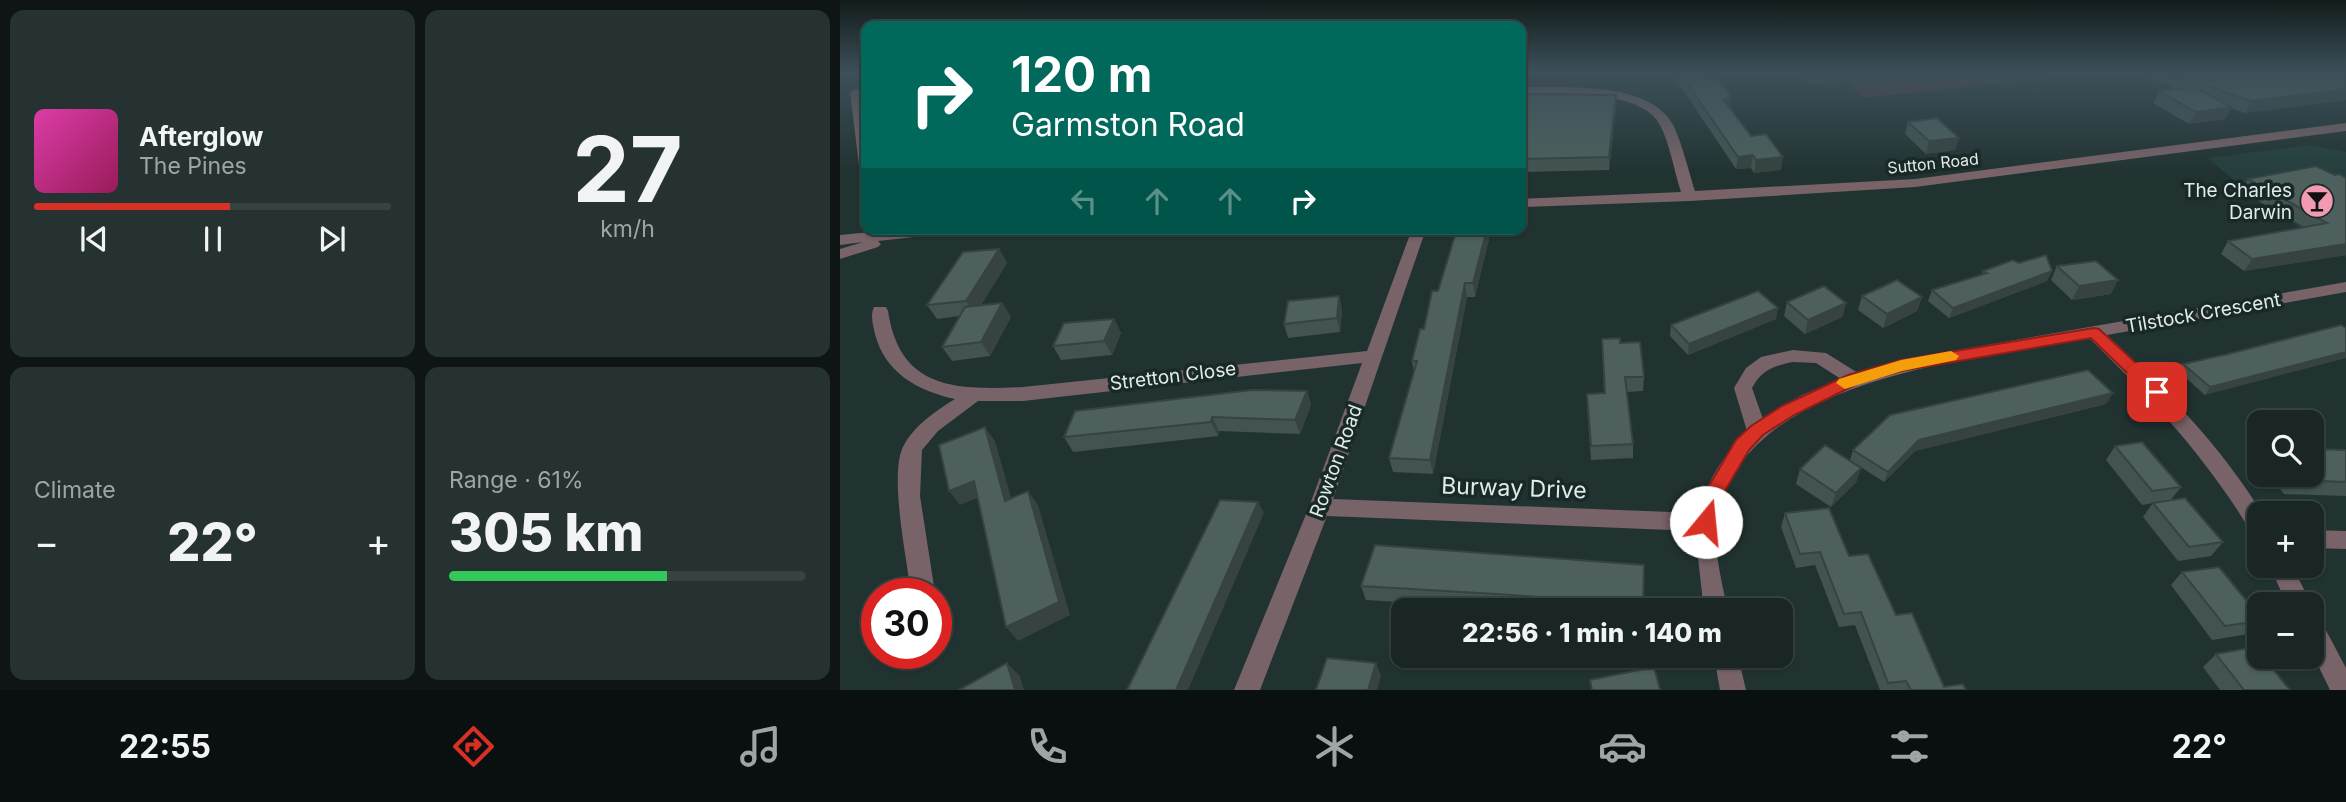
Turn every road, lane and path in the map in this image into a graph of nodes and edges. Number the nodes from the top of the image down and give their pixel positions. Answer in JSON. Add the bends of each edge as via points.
{"nodes":[{"id":1,"x":1647,"y":105,"type":"edge"},
{"id":2,"x":2346,"y":127,"type":"edge"},
{"id":3,"x":2321,"y":130,"type":"junction"},
{"id":4,"x":2346,"y":142,"type":"edge"},
{"id":5,"x":1690,"y":197,"type":"junction"},
{"id":6,"x":1526,"y":203,"type":"edge"},
{"id":7,"x":910,"y":235,"type":"edge"},
{"id":8,"x":1417,"y":235,"type":"edge"},
{"id":9,"x":896,"y":237,"type":"junction"},
{"id":10,"x":840,"y":240,"type":"edge"},
{"id":11,"x":840,"y":254,"type":"edge"},
{"id":12,"x":2346,"y":287,"type":"edge"},
{"id":13,"x":880,"y":311,"type":"dead end"},
{"id":14,"x":2094,"y":333,"type":"junction"},
{"id":15,"x":1374,"y":356,"type":"junction"},
{"id":16,"x":1854,"y":379,"type":"junction"},
{"id":17,"x":972,"y":396,"type":"junction"},
{"id":18,"x":1757,"y":431,"type":"junction"},
{"id":19,"x":2247,"y":505,"type":"edge"},
{"id":20,"x":1320,"y":507,"type":"junction"},
{"id":21,"x":1706,"y":522,"type":"junction"},
{"id":22,"x":2324,"y":539,"type":"edge"},
{"id":23,"x":2346,"y":540,"type":"edge"},
{"id":24,"x":921,"y":578,"type":"edge"},
{"id":25,"x":1715,"y":598,"type":"edge"},
{"id":26,"x":2324,"y":652,"type":"edge"},
{"id":27,"x":1728,"y":668,"type":"edge"},
{"id":28,"x":1247,"y":690,"type":"edge"},
{"id":29,"x":1732,"y":690,"type":"edge"},
{"id":30,"x":2344,"y":690,"type":"edge"}],
"edges":[{"from":1,"to":5,"type":"street","via":[[1665,122]]},
{"from":2,"to":3,"type":"street","name":"Sutton Road"},
{"from":3,"to":4,"type":"street"},
{"from":3,"to":5,"type":"street","name":"Sutton Road","via":[[1915,183]]},
{"from":5,"to":6,"type":"street","name":"Sutton Road"},
{"from":7,"to":9,"type":"street"},
{"from":8,"to":15,"type":"street","name":"Rowton Road"},
{"from":9,"to":10,"type":"street"},
{"from":9,"to":11,"type":"street"},
{"from":12,"to":14,"type":"street","name":"Tilstock Crescent"},
{"from":13,"to":17,"type":"street","name":"Stretton Close","via":[[893,357],[907,371],[926,383]]},
{"from":14,"to":16,"type":"street","name":"Tilstock Crescent","via":[[1901,366]]},
{"from":14,"to":19,"type":"street","via":[[2199,438]]},
{"from":15,"to":17,"type":"street","name":"Stretton Close"},
{"from":15,"to":20,"type":"street","name":"Rowton Road"},
{"from":16,"to":18,"type":"street","name":"Tilstock Crescent"},
{"from":16,"to":18,"type":"street","via":[[1820,357],[1767,361],[1752,372],[1743,388]]},
{"from":17,"to":24,"type":"street","via":[[927,428],[910,452]]},
{"from":18,"to":21,"type":"street","name":"Tilstock Crescent","via":[[1728,466]]},
{"from":20,"to":21,"type":"street","name":"Burway Drive"},
{"from":20,"to":28,"type":"street","name":"Rowton Road"},
{"from":21,"to":25,"type":"street","name":"Tilstock Crescent"},
{"from":22,"to":23,"type":"street"},
{"from":26,"to":30,"type":"street"},
{"from":27,"to":29,"type":"street"}]}
